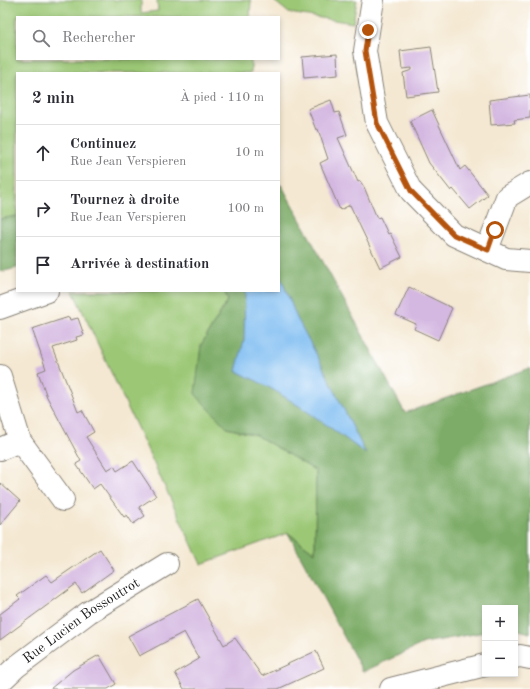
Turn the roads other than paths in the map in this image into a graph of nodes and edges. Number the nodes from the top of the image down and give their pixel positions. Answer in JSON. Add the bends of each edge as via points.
{"nodes":[{"id":1,"x":373,"y":0,"type":"edge"},
{"id":2,"x":530,"y":183,"type":"edge"},
{"id":3,"x":488,"y":250,"type":"junction"},
{"id":4,"x":530,"y":261,"type":"edge"},
{"id":5,"x":44,"y":292,"type":"edge"},
{"id":6,"x":0,"y":308,"type":"edge"},
{"id":7,"x":0,"y":376,"type":"edge"},
{"id":8,"x":20,"y":441,"type":"junction"},
{"id":9,"x":0,"y":449,"type":"edge"},
{"id":10,"x":63,"y":500,"type":"dead end"},
{"id":11,"x":167,"y":564,"type":"dead end"},
{"id":12,"x":518,"y":656,"type":"edge"},
{"id":13,"x":530,"y":658,"type":"edge"},
{"id":14,"x":482,"y":666,"type":"edge"},
{"id":15,"x":0,"y":682,"type":"edge"},
{"id":16,"x":391,"y":689,"type":"edge"}],
"edges":[{"from":1,"to":3,"type":"street","via":[[365,51],[377,123],[411,191],[454,235]]},
{"from":2,"to":3,"type":"street","via":[[507,197]]},
{"from":3,"to":4,"type":"street","via":[[506,259]]},
{"from":5,"to":6,"type":"street"},
{"from":7,"to":8,"type":"street"},
{"from":8,"to":9,"type":"street"},
{"from":8,"to":10,"type":"street"},
{"from":11,"to":15,"type":"street","name":"Rue Lucien Bossoutrot","via":[[89,612]]},
{"from":12,"to":13,"type":"street"},
{"from":14,"to":16,"type":"street"}]}
